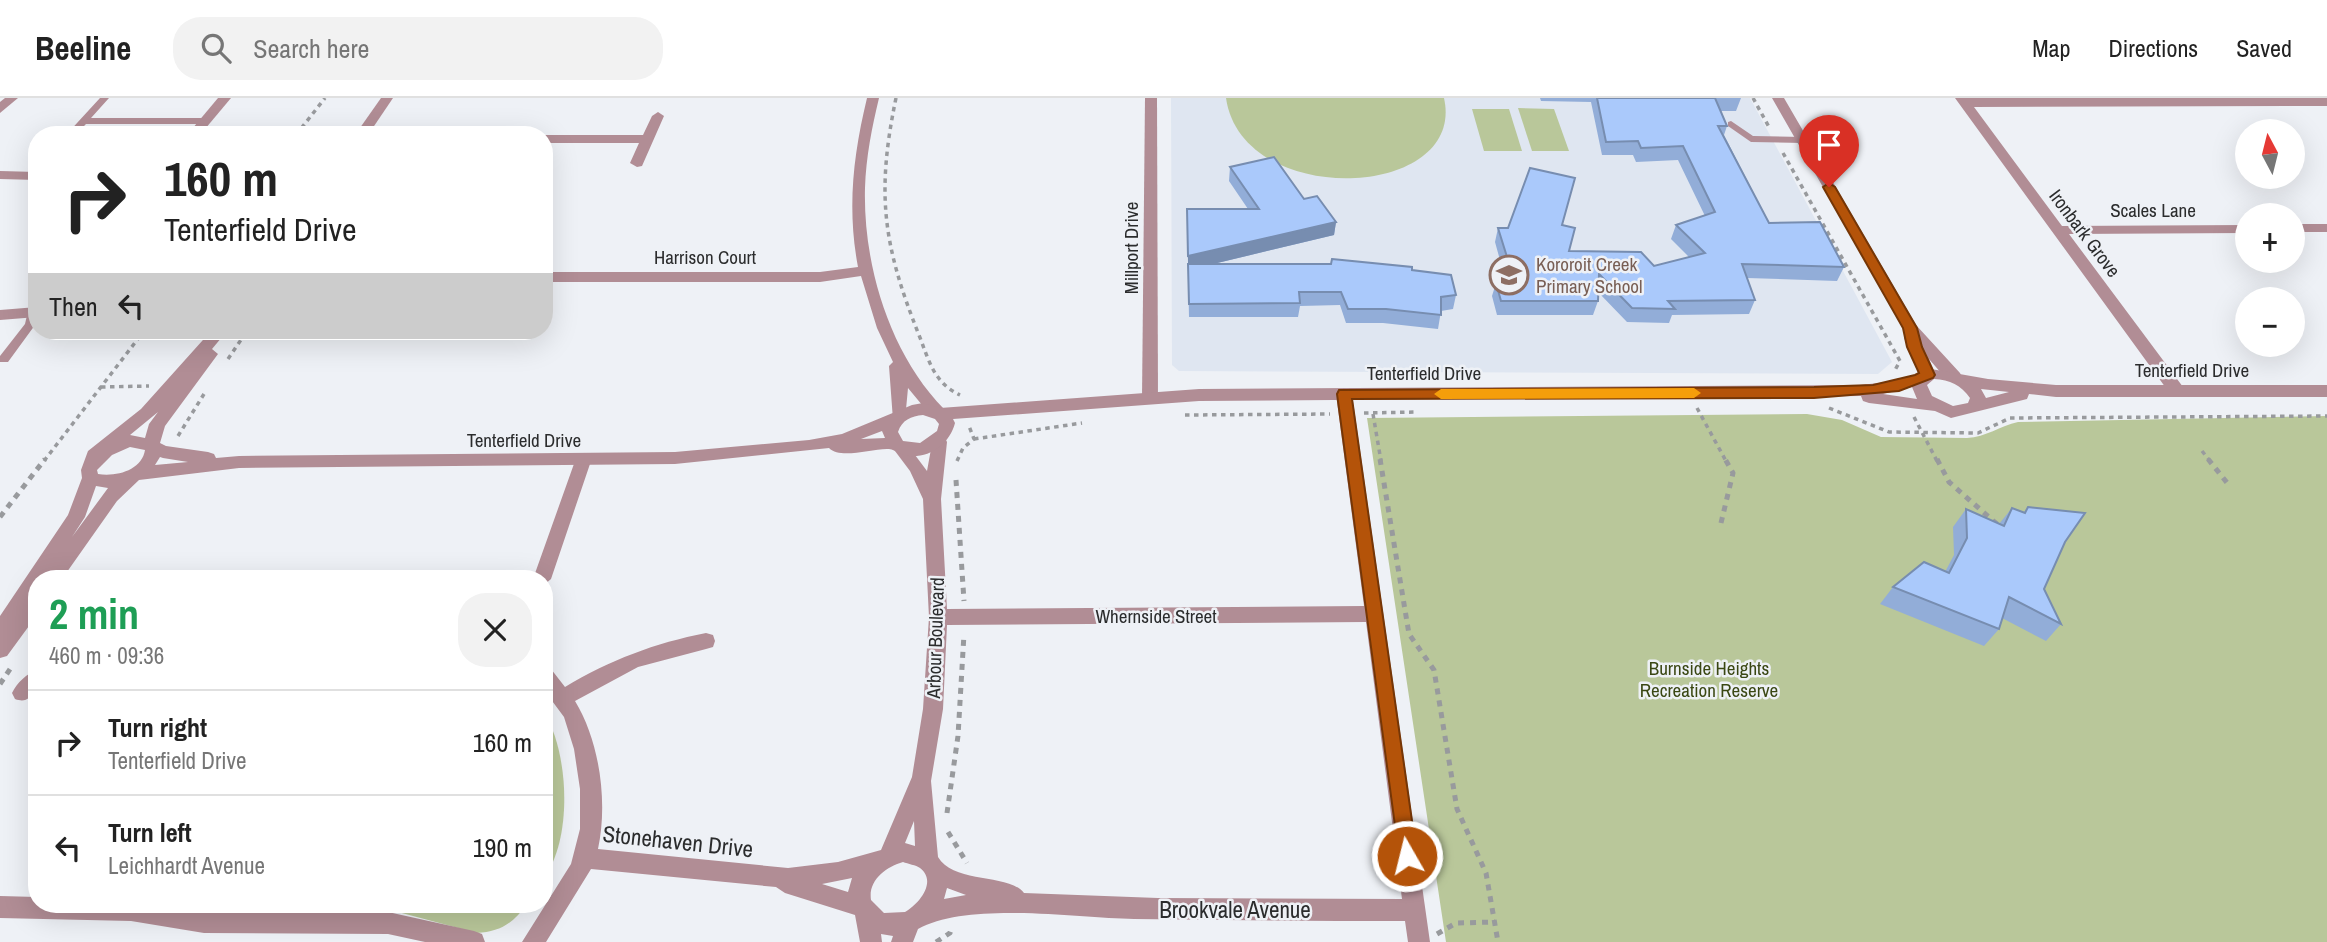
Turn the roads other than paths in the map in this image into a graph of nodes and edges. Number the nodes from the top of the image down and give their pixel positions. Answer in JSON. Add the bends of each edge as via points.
{"nodes":[{"id":1,"x":12,"y":98,"type":"edge"},
{"id":2,"x":106,"y":98,"type":"edge"},
{"id":3,"x":225,"y":98,"type":"edge"},
{"id":4,"x":385,"y":98,"type":"edge"},
{"id":5,"x":873,"y":98,"type":"edge"},
{"id":6,"x":1151,"y":98,"type":"edge"},
{"id":7,"x":1778,"y":98,"type":"edge"},
{"id":8,"x":1963,"y":101,"type":"edge"},
{"id":9,"x":2327,"y":102,"type":"edge"},
{"id":10,"x":0,"y":109,"type":"edge"},
{"id":11,"x":658,"y":116,"type":"dead end"},
{"id":12,"x":83,"y":121,"type":"junction"},
{"id":13,"x":205,"y":121,"type":"junction"},
{"id":14,"x":1731,"y":124,"type":"dead end"},
{"id":15,"x":78,"y":126,"type":"edge"},
{"id":16,"x":201,"y":126,"type":"edge"},
{"id":17,"x":367,"y":126,"type":"edge"},
{"id":18,"x":553,"y":139,"type":"edge"},
{"id":19,"x":648,"y":139,"type":"junction"},
{"id":20,"x":1802,"y":140,"type":"junction"},
{"id":21,"x":637,"y":163,"type":"dead end"},
{"id":22,"x":28,"y":175,"type":"edge"},
{"id":23,"x":1,"y":183,"type":"edge"},
{"id":24,"x":2305,"y":228,"type":"edge"},
{"id":25,"x":2327,"y":228,"type":"edge"},
{"id":26,"x":2235,"y":229,"type":"edge"},
{"id":27,"x":2058,"y":230,"type":"junction"},
{"id":28,"x":865,"y":271,"type":"junction"},
{"id":29,"x":553,"y":277,"type":"edge"},
{"id":30,"x":28,"y":313,"type":"edge"},
{"id":31,"x":0,"y":315,"type":"edge"},
{"id":32,"x":28,"y":326,"type":"edge"},
{"id":33,"x":1910,"y":328,"type":"junction"},
{"id":34,"x":211,"y":340,"type":"edge"},
{"id":35,"x":219,"y":340,"type":"edge"},
{"id":36,"x":897,"y":355,"type":"junction"},
{"id":37,"x":4,"y":359,"type":"dead end"},
{"id":38,"x":1924,"y":377,"type":"junction"},
{"id":39,"x":1956,"y":378,"type":"junction"},
{"id":40,"x":2056,"y":391,"type":"junction"},
{"id":41,"x":2178,"y":391,"type":"junction"},
{"id":42,"x":2327,"y":391,"type":"edge"},
{"id":43,"x":1150,"y":398,"type":"junction"},
{"id":44,"x":1817,"y":400,"type":"junction"},
{"id":45,"x":1345,"y":404,"type":"junction"},
{"id":46,"x":1976,"y":406,"type":"junction"},
{"id":47,"x":1036,"y":408,"type":"junction"},
{"id":48,"x":1941,"y":410,"type":"junction"},
{"id":49,"x":939,"y":413,"type":"junction"},
{"id":50,"x":897,"y":418,"type":"junction"},
{"id":51,"x":941,"y":440,"type":"junction"},
{"id":52,"x":898,"y":445,"type":"junction"},
{"id":53,"x":151,"y":446,"type":"junction"},
{"id":54,"x":809,"y":446,"type":"junction"},
{"id":55,"x":239,"y":461,"type":"junction"},
{"id":56,"x":583,"y":461,"type":"junction"},
{"id":57,"x":90,"y":474,"type":"junction"},
{"id":58,"x":134,"y":474,"type":"junction"},
{"id":59,"x":932,"y":499,"type":"junction"},
{"id":60,"x":41,"y":570,"type":"edge"},
{"id":61,"x":58,"y":570,"type":"edge"},
{"id":62,"x":545,"y":570,"type":"edge"},
{"id":63,"x":28,"y":589,"type":"edge"},
{"id":64,"x":28,"y":613,"type":"edge"},
{"id":65,"x":1373,"y":614,"type":"junction"},
{"id":66,"x":938,"y":617,"type":"junction"},
{"id":67,"x":0,"y":631,"type":"edge"},
{"id":68,"x":706,"y":641,"type":"dead end"},
{"id":69,"x":0,"y":650,"type":"edge"},
{"id":70,"x":553,"y":685,"type":"edge"},
{"id":71,"x":28,"y":687,"type":"edge"},
{"id":72,"x":22,"y":693,"type":"dead end"},
{"id":73,"x":564,"y":698,"type":"junction"},
{"id":74,"x":922,"y":777,"type":"junction"},
{"id":75,"x":884,"y":857,"type":"junction"},
{"id":76,"x":585,"y":858,"type":"junction"},
{"id":77,"x":930,"y":865,"type":"junction"},
{"id":78,"x":765,"y":877,"type":"junction"},
{"id":79,"x":0,"y":907,"type":"edge"},
{"id":80,"x":1055,"y":907,"type":"junction"},
{"id":81,"x":28,"y":908,"type":"edge"},
{"id":82,"x":553,"y":910,"type":"edge"},
{"id":83,"x":864,"y":910,"type":"junction"},
{"id":84,"x":1415,"y":910,"type":"junction"},
{"id":85,"x":149,"y":913,"type":"edge"},
{"id":86,"x":551,"y":913,"type":"edge"},
{"id":87,"x":911,"y":927,"type":"edge"},
{"id":88,"x":1418,"y":939,"type":"edge"},
{"id":89,"x":474,"y":942,"type":"edge"},
{"id":90,"x":533,"y":942,"type":"edge"},
{"id":91,"x":871,"y":942,"type":"edge"}],
"edges":[{"from":1,"to":10,"type":"street"},
{"from":2,"to":12,"type":"lane"},
{"from":3,"to":13,"type":"street"},
{"from":4,"to":17,"type":"street"},
{"from":5,"to":28,"type":"street","via":[[861,143],[856,193]]},
{"from":6,"to":43,"type":"street","name":"Millport Drive"},
{"from":7,"to":20,"type":"street"},
{"from":8,"to":9,"type":"street"},
{"from":8,"to":27,"type":"street","name":"Ironbark Grove"},
{"from":11,"to":19,"type":"street"},
{"from":12,"to":13,"type":"lane"},
{"from":12,"to":15,"type":"lane"},
{"from":13,"to":16,"type":"street"},
{"from":14,"to":20,"type":"lane","via":[[1751,139]]},
{"from":18,"to":19,"type":"street"},
{"from":19,"to":21,"type":"street"},
{"from":20,"to":33,"type":"street"},
{"from":22,"to":23,"type":"street"},
{"from":24,"to":25,"type":"street"},
{"from":26,"to":27,"type":"street","name":"Scales Lane"},
{"from":27,"to":41,"type":"street","name":"Ironbark Grove"},
{"from":28,"to":29,"type":"street","name":"Harrison Court","via":[[820,277]]},
{"from":28,"to":36,"type":"street"},
{"from":30,"to":31,"type":"street"},
{"from":32,"to":37,"type":"lane"},
{"from":33,"to":38,"type":"street"},
{"from":33,"to":39,"type":"street"},
{"from":34,"to":57,"type":"street","via":[[147,413],[94,455]]},
{"from":35,"to":53,"type":"street","via":[[157,424]]},
{"from":36,"to":49,"type":"street","via":[[915,389]]},
{"from":36,"to":50,"type":"street","via":[[901,396]]},
{"from":38,"to":39,"type":"street","name":"Tenterfield Drive"},
{"from":38,"to":44,"type":"street","name":"Tenterfield Drive","via":[[1899,386]]},
{"from":38,"to":48,"type":"street","via":[[1917,383],[1920,394]]},
{"from":39,"to":40,"type":"street","name":"Tenterfield Drive"},
{"from":39,"to":46,"type":"street","via":[[1975,391]]},
{"from":40,"to":41,"type":"street","name":"Tenterfield Drive"},
{"from":40,"to":46,"type":"street","name":"Tenterfield Drive"},
{"from":41,"to":42,"type":"street","name":"Tenterfield Drive"},
{"from":43,"to":45,"type":"street","name":"Tenterfield Drive"},
{"from":43,"to":47,"type":"street","name":"Tenterfield Drive"},
{"from":44,"to":45,"type":"street","name":"Tenterfield Drive"},
{"from":44,"to":48,"type":"street","name":"Tenterfield Drive","via":[[1905,401]]},
{"from":45,"to":65,"type":"street"},
{"from":46,"to":48,"type":"street","name":"Tenterfield Drive","via":[[1960,413]]},
{"from":47,"to":49,"type":"street","name":"Tenterfield Drive"},
{"from":47,"to":51,"type":"street","name":"Tenterfield Drive","via":[[974,422]]},
{"from":49,"to":50,"type":"street","via":[[915,410]]},
{"from":49,"to":51,"type":"street","via":[[947,425]]},
{"from":50,"to":52,"type":"street","via":[[890,432]]},
{"from":50,"to":54,"type":"street","name":"Tenterfield Drive","via":[[845,439]]},
{"from":51,"to":52,"type":"street","via":[[924,449]]},
{"from":51,"to":59,"type":"street"},
{"from":52,"to":54,"type":"street","name":"Tenterfield Drive"},
{"from":52,"to":59,"type":"street","via":[[916,467]]},
{"from":53,"to":55,"type":"street","name":"Tenterfield Drive"},
{"from":53,"to":57,"type":"street","name":"Tenterfield Drive","via":[[142,441],[116,445],[103,452]]},
{"from":53,"to":58,"type":"street","via":[[151,461]]},
{"from":54,"to":56,"type":"street","name":"Tenterfield Drive"},
{"from":55,"to":56,"type":"street","name":"Tenterfield Drive"},
{"from":55,"to":58,"type":"street","name":"Tenterfield Drive"},
{"from":56,"to":62,"type":"street"},
{"from":57,"to":58,"type":"street","name":"Tenterfield Drive","via":[[100,482],[113,482]]},
{"from":57,"to":60,"type":"street","via":[[76,517]]},
{"from":58,"to":61,"type":"street","via":[[111,496]]},
{"from":59,"to":66,"type":"street","name":"Arbour Boulevard"},
{"from":63,"to":67,"type":"street"},
{"from":64,"to":69,"type":"street"},
{"from":65,"to":66,"type":"street","name":"Whernside Street"},
{"from":65,"to":84,"type":"street"},
{"from":66,"to":74,"type":"street","name":"Arbour Boulevard","via":[[933,709]]},
{"from":68,"to":73,"type":"street","via":[[625,662]]},
{"from":70,"to":73,"type":"street"},
{"from":71,"to":72,"type":"street"},
{"from":73,"to":76,"type":"street","via":[[586,759],[590,837]]},
{"from":74,"to":75,"type":"street","name":"Arbour Boulevard"},
{"from":74,"to":77,"type":"street","name":"Arbour Boulevard"},
{"from":75,"to":77,"type":"street","via":[[916,854]]},
{"from":75,"to":78,"type":"street","name":"Stonehaven Drive","via":[[823,875]]},
{"from":75,"to":83,"type":"street","via":[[862,881],[859,894]]},
{"from":76,"to":78,"type":"street","name":"Stonehaven Drive"},
{"from":76,"to":82,"type":"street"},
{"from":77,"to":80,"type":"street","name":"Brookvale Avenue","via":[[962,884]]},
{"from":77,"to":87,"type":"street","via":[[936,894]]},
{"from":78,"to":83,"type":"street","name":"Stonehaven Drive"},
{"from":79,"to":81,"type":"street"},
{"from":80,"to":84,"type":"street","name":"Brookvale Avenue"},
{"from":80,"to":87,"type":"street","name":"Brookvale Avenue","via":[[978,904],[942,908]]},
{"from":83,"to":87,"type":"street","via":[[885,925]]},
{"from":83,"to":91,"type":"street"},
{"from":84,"to":88,"type":"street"},
{"from":85,"to":89,"type":"street","via":[[204,922],[388,923]]},
{"from":86,"to":90,"type":"street"}]}
